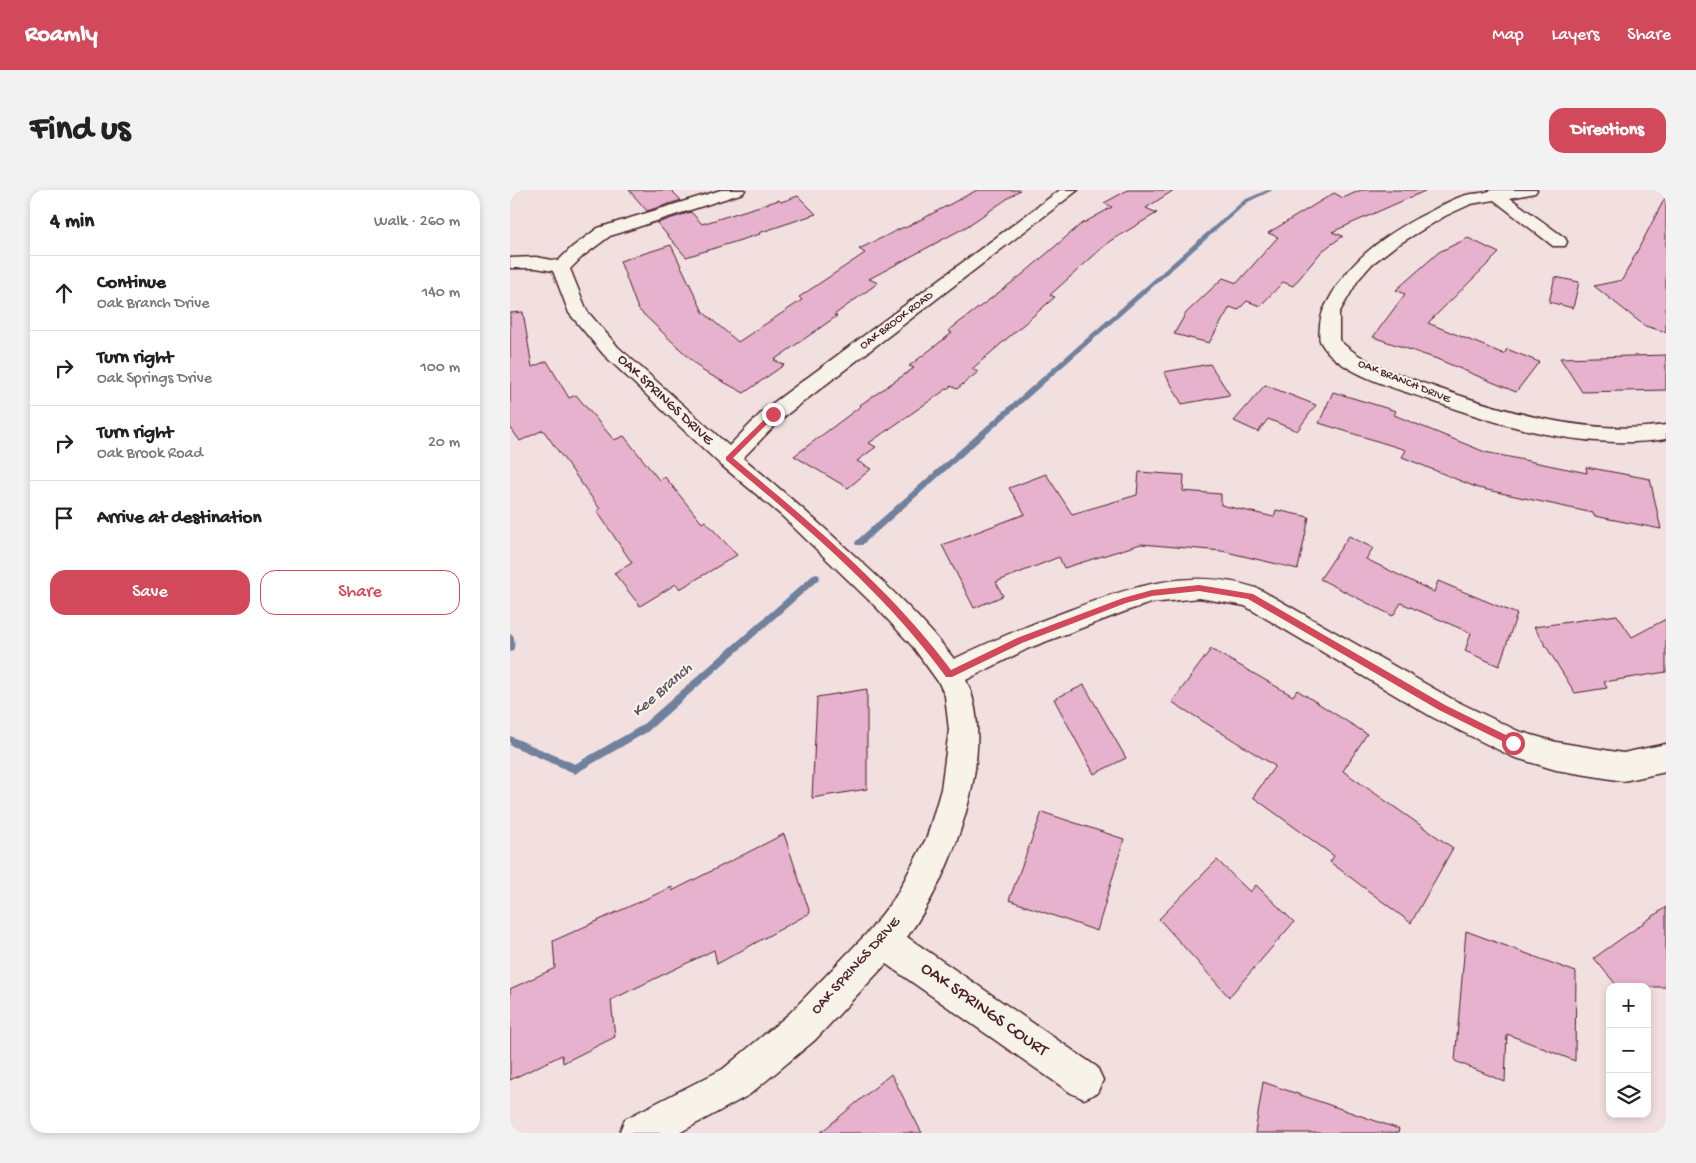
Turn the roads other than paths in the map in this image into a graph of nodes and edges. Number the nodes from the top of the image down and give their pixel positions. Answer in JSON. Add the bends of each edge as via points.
{"nodes":[{"id":1,"x":737,"y":190,"type":"edge"},
{"id":2,"x":1070,"y":190,"type":"edge"},
{"id":3,"x":1529,"y":190,"type":"edge"},
{"id":4,"x":1495,"y":194,"type":"junction"},
{"id":5,"x":1559,"y":242,"type":"dead end"},
{"id":6,"x":510,"y":264,"type":"edge"},
{"id":7,"x":561,"y":268,"type":"junction"},
{"id":8,"x":1666,"y":432,"type":"edge"},
{"id":9,"x":729,"y":459,"type":"junction"},
{"id":10,"x":949,"y":674,"type":"junction"},
{"id":11,"x":1666,"y":758,"type":"edge"},
{"id":12,"x":883,"y":941,"type":"junction"},
{"id":13,"x":1084,"y":1080,"type":"dead end"},
{"id":14,"x":639,"y":1133,"type":"edge"}],
"edges":[{"from":1,"to":7,"type":"street","via":[[604,232]]},
{"from":2,"to":9,"type":"street","name":"OAK BROOK ROAD","via":[[773,414]]},
{"from":3,"to":4,"type":"street","name":"OAK BRANCH DRIVE"},
{"from":4,"to":5,"type":"street"},
{"from":4,"to":8,"type":"street","name":"OAK BRANCH DRIVE","via":[[1467,200],[1439,213],[1388,242],[1366,260],[1350,278],[1330,313],[1329,341],[1359,365],[1486,413],[1574,432],[1637,436]]},
{"from":6,"to":7,"type":"street","via":[[525,262]]},
{"from":7,"to":9,"type":"street","name":"OAK SPRINGS DRIVE","via":[[578,313],[611,350]]},
{"from":9,"to":10,"type":"street","name":"OAK SPRINGS DRIVE","via":[[789,509],[887,601],[923,638]]},
{"from":10,"to":11,"type":"street","via":[[1019,640],[1125,600],[1152,593],[1199,588],[1250,596],[1442,708],[1513,743],[1556,756],[1623,767]]},
{"from":10,"to":12,"type":"street","name":"OAK SPRINGS DRIVE","via":[[959,696],[964,730],[956,789],[941,842],[908,908]]},
{"from":12,"to":13,"type":"street","name":"OAK SPRINGS COURT"},
{"from":12,"to":14,"type":"street","name":"OAK SPRINGS DRIVE","via":[[802,1026],[736,1082]]}]}
